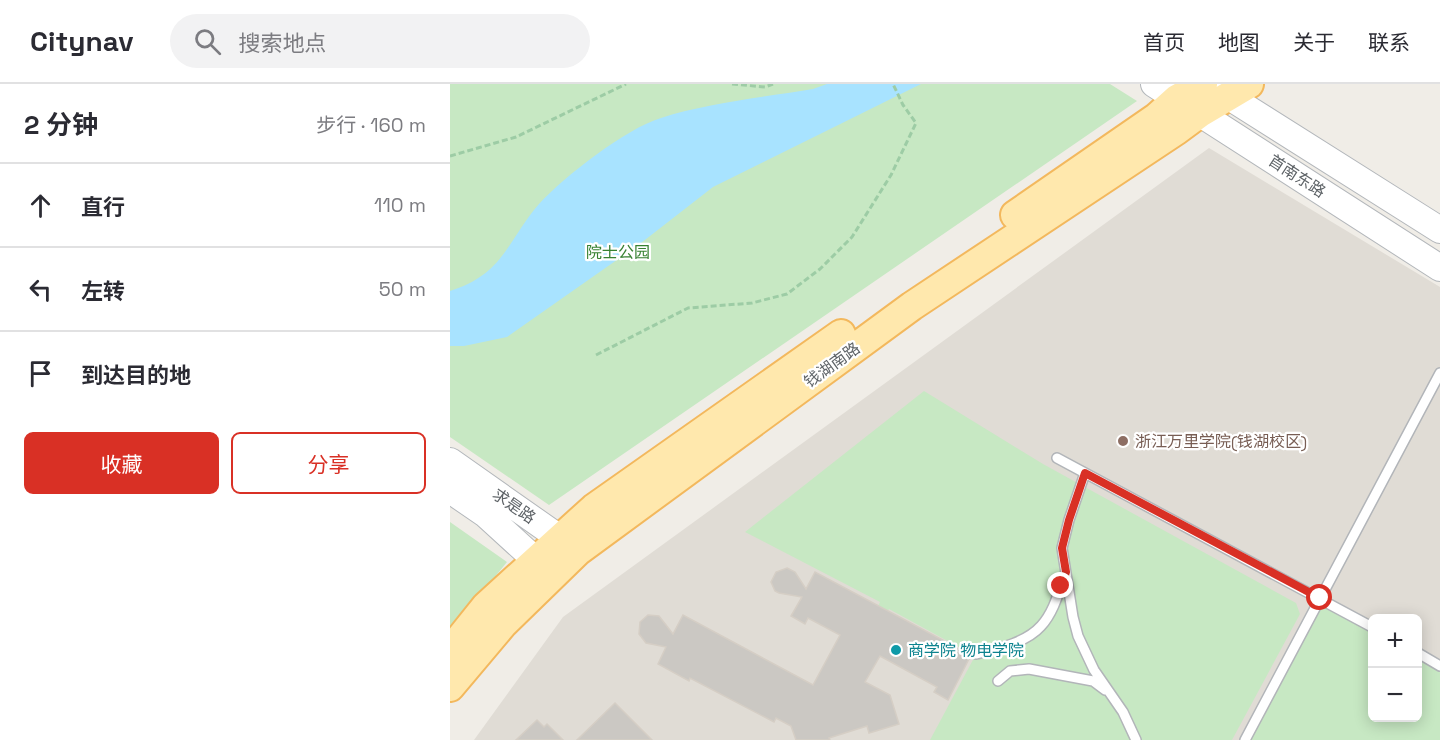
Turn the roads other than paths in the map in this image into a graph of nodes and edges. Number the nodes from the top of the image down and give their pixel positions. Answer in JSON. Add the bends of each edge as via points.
{"nodes":[{"id":1,"x":1203,"y":84,"type":"edge"},
{"id":2,"x":1229,"y":88,"type":"edge"},
{"id":3,"x":1177,"y":99,"type":"edge"},
{"id":4,"x":1440,"y":230,"type":"edge"},
{"id":5,"x":1440,"y":268,"type":"edge"},
{"id":6,"x":1440,"y":373,"type":"edge"},
{"id":7,"x":1057,"y":458,"type":"dead end"},
{"id":8,"x":450,"y":461,"type":"edge"},
{"id":9,"x":1085,"y":473,"type":"junction"},
{"id":10,"x":450,"y":490,"type":"edge"},
{"id":11,"x":569,"y":545,"type":"junction"},
{"id":12,"x":545,"y":568,"type":"junction"},
{"id":13,"x":1066,"y":572,"type":"junction"},
{"id":14,"x":1320,"y":598,"type":"junction"},
{"id":15,"x":1368,"y":625,"type":"edge"},
{"id":16,"x":450,"y":651,"type":"edge"},
{"id":17,"x":976,"y":654,"type":"dead end"},
{"id":18,"x":1422,"y":655,"type":"edge"},
{"id":19,"x":1440,"y":666,"type":"edge"},
{"id":20,"x":998,"y":681,"type":"dead end"},
{"id":21,"x":450,"y":687,"type":"edge"},
{"id":22,"x":1112,"y":695,"type":"junction"},
{"id":23,"x":1136,"y":740,"type":"edge"},
{"id":24,"x":1245,"y":740,"type":"edge"}],
"edges":[{"from":1,"to":3,"type":"main road","name":"钱湖南路"},
{"from":2,"to":3,"type":"main road","name":"钱湖南路"},
{"from":2,"to":4,"type":"main road","name":"首南东路"},
{"from":3,"to":5,"type":"main road","name":"首南东路"},
{"from":3,"to":11,"type":"main road","name":"钱湖南路","via":[[1167,137],[912,306]]},
{"from":6,"to":14,"type":"lane"},
{"from":7,"to":9,"type":"lane"},
{"from":8,"to":11,"type":"main road","name":"求是路"},
{"from":9,"to":13,"type":"lane","via":[[1062,548]]},
{"from":9,"to":14,"type":"lane"},
{"from":10,"to":12,"type":"main road","name":"求是路","via":[[485,514]]},
{"from":11,"to":12,"type":"main road","name":"钱湖南路"},
{"from":12,"to":16,"type":"main road","name":"钱湖南路","via":[[486,606]]},
{"from":12,"to":21,"type":"main road","name":"钱湖南路"},
{"from":13,"to":17,"type":"lane","via":[[1042,625],[1029,636]]},
{"from":13,"to":22,"type":"lane","via":[[1078,636],[1094,670]]},
{"from":14,"to":15,"type":"lane"},
{"from":14,"to":24,"type":"lane"},
{"from":18,"to":19,"type":"lane"},
{"from":20,"to":22,"type":"lane","via":[[1010,671],[1029,669],[1093,681]]},
{"from":22,"to":23,"type":"lane"}]}
